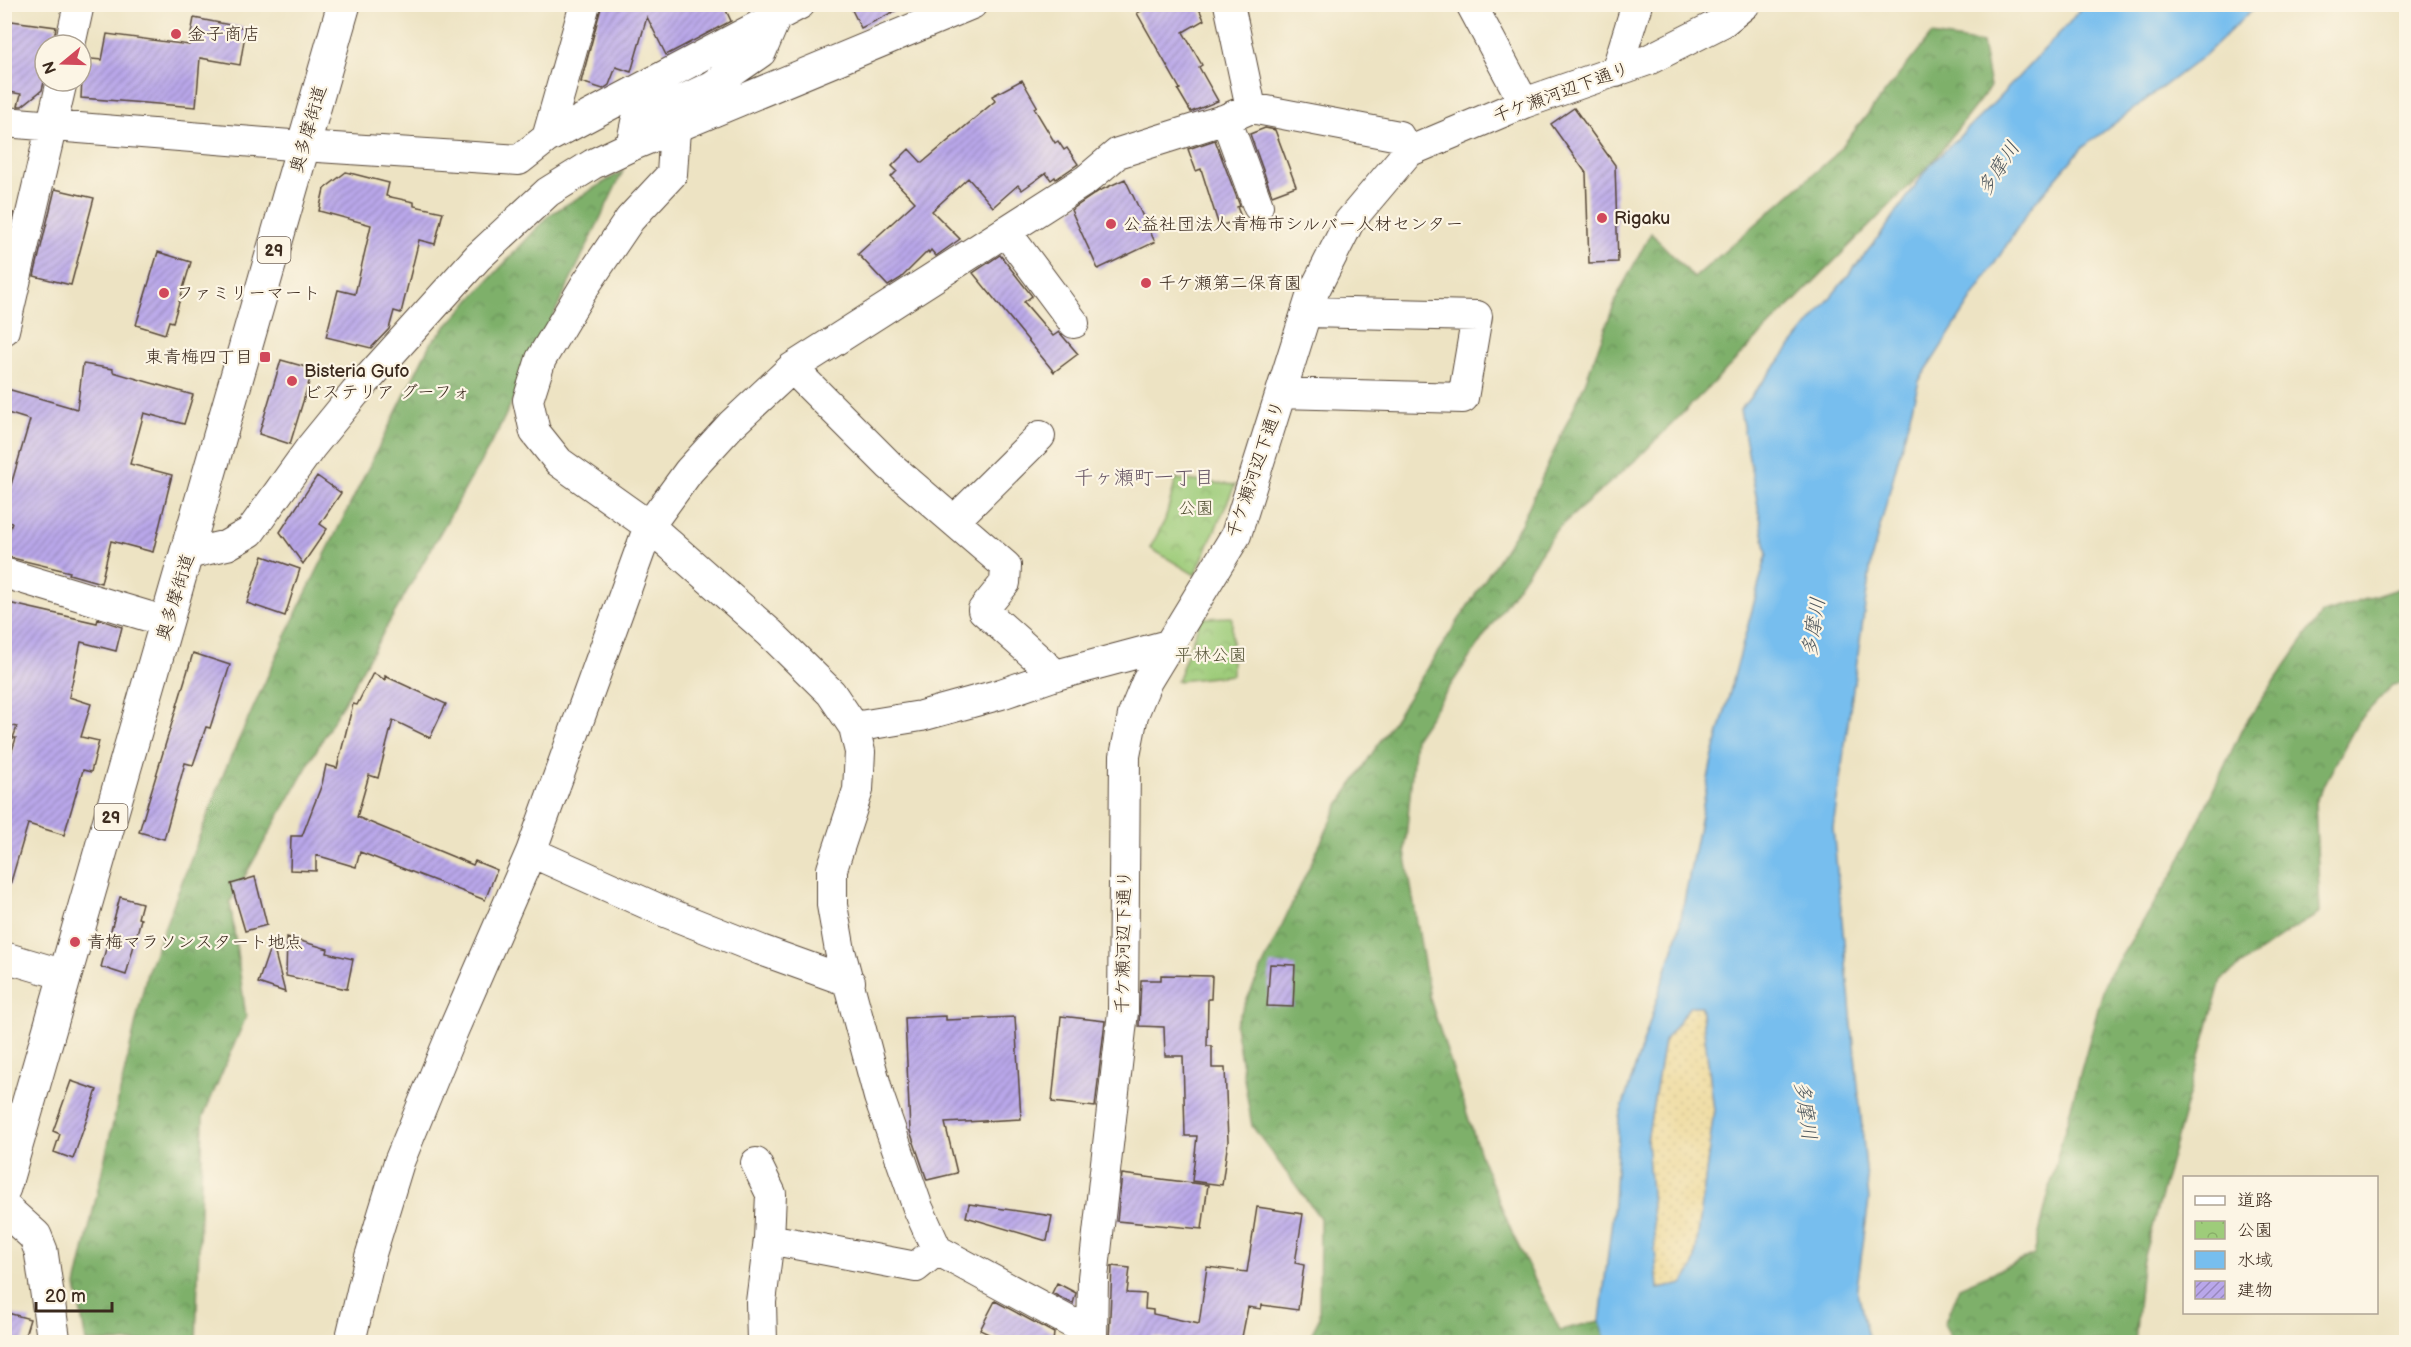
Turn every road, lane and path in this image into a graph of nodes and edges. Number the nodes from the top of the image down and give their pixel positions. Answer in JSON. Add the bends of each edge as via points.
{"nodes":[{"id":1,"x":79,"y":4,"type":"edge"},
{"id":2,"x":344,"y":4,"type":"edge"},
{"id":3,"x":585,"y":4,"type":"edge"},
{"id":4,"x":972,"y":4,"type":"edge"},
{"id":5,"x":1229,"y":4,"type":"edge"},
{"id":6,"x":1472,"y":4,"type":"edge"},
{"id":7,"x":1637,"y":4,"type":"edge"},
{"id":8,"x":1745,"y":4,"type":"edge"},
{"id":9,"x":788,"y":11,"type":"edge"},
{"id":10,"x":73,"y":33,"type":"edge"},
{"id":11,"x":1616,"y":72,"type":"junction"},
{"id":12,"x":59,"y":93,"type":"edge"},
{"id":13,"x":1524,"y":103,"type":"junction"},
{"id":14,"x":1238,"y":113,"type":"junction"},
{"id":15,"x":4,"y":122,"type":"edge"},
{"id":16,"x":52,"y":125,"type":"junction"},
{"id":17,"x":675,"y":129,"type":"junction"},
{"id":18,"x":548,"y":138,"type":"junction"},
{"id":19,"x":303,"y":146,"type":"junction"},
{"id":20,"x":631,"y":146,"type":"junction"},
{"id":21,"x":1408,"y":152,"type":"junction"},
{"id":22,"x":1258,"y":206,"type":"dead end"},
{"id":23,"x":1006,"y":232,"type":"junction"},
{"id":24,"x":1307,"y":312,"type":"junction"},
{"id":25,"x":1074,"y":322,"type":"dead end"},
{"id":26,"x":4,"y":330,"type":"edge"},
{"id":27,"x":792,"y":368,"type":"junction"},
{"id":28,"x":1281,"y":393,"type":"junction"},
{"id":29,"x":1040,"y":436,"type":"dead end"},
{"id":30,"x":954,"y":521,"type":"junction"},
{"id":31,"x":649,"y":526,"type":"junction"},
{"id":32,"x":188,"y":554,"type":"junction"},
{"id":33,"x":4,"y":573,"type":"edge"},
{"id":34,"x":167,"y":622,"type":"junction"},
{"id":35,"x":1168,"y":645,"type":"junction"},
{"id":36,"x":1056,"y":675,"type":"junction"},
{"id":37,"x":854,"y":727,"type":"junction"},
{"id":38,"x":531,"y":852,"type":"junction"},
{"id":39,"x":4,"y":957,"type":"edge"},
{"id":40,"x":65,"y":975,"type":"junction"},
{"id":41,"x":849,"y":982,"type":"junction"},
{"id":42,"x":756,"y":1163,"type":"dead end"},
{"id":43,"x":4,"y":1188,"type":"edge"},
{"id":44,"x":4,"y":1208,"type":"edge"},
{"id":45,"x":769,"y":1239,"type":"junction"},
{"id":46,"x":937,"y":1250,"type":"junction"},
{"id":47,"x":1092,"y":1333,"type":"edge"},
{"id":48,"x":769,"y":1341,"type":"edge"},
{"id":49,"x":54,"y":1342,"type":"edge"},
{"id":50,"x":350,"y":1342,"type":"edge"}],
"edges":[{"from":1,"to":10,"type":"street"},
{"from":2,"to":19,"type":"main road","name":"奥多摩街道","number":"29"},
{"from":3,"to":18,"type":"street"},
{"from":4,"to":17,"type":"street"},
{"from":5,"to":14,"type":"street"},
{"from":6,"to":13,"type":"street"},
{"from":7,"to":11,"type":"street"},
{"from":8,"to":11,"type":"street","name":"千ケ瀬河辺下通り","via":[[1723,22]]},
{"from":9,"to":18,"type":"street"},
{"from":9,"to":20,"type":"street","via":[[761,52],[712,86],[636,122]]},
{"from":11,"to":13,"type":"street","name":"千ケ瀬河辺下通り"},
{"from":12,"to":16,"type":"street"},
{"from":13,"to":21,"type":"street","name":"千ケ瀬河辺下通り"},
{"from":14,"to":21,"type":"street","via":[[1399,136]]},
{"from":14,"to":22,"type":"street"},
{"from":14,"to":23,"type":"street","via":[[1118,153],[1086,180]]},
{"from":15,"to":16,"type":"street"},
{"from":16,"to":19,"type":"street"},
{"from":16,"to":26,"type":"street"},
{"from":17,"to":20,"type":"street"},
{"from":17,"to":31,"type":"street","via":[[672,174],[630,219],[586,284],[541,359],[528,400],[535,432],[559,462]]},
{"from":18,"to":19,"type":"street","via":[[519,160]]},
{"from":19,"to":32,"type":"main road","name":"奥多摩街道","number":"29"},
{"from":20,"to":32,"type":"street","via":[[548,192],[478,257],[355,393],[249,532],[227,545]]},
{"from":21,"to":24,"type":"street","name":"千ケ瀬河辺下通り","via":[[1349,222]]},
{"from":23,"to":25,"type":"street"},
{"from":23,"to":27,"type":"street"},
{"from":24,"to":28,"type":"street","name":"千ケ瀬河辺下通り"},
{"from":24,"to":28,"type":"street","via":[[1477,316],[1463,398]]},
{"from":27,"to":30,"type":"street","via":[[890,466]]},
{"from":27,"to":31,"type":"street","via":[[689,471]]},
{"from":28,"to":35,"type":"street","name":"千ケ瀬河辺下通り","via":[[1236,535]]},
{"from":29,"to":30,"type":"street"},
{"from":30,"to":36,"type":"street","via":[[1006,566],[1005,583],[983,610]]},
{"from":31,"to":37,"type":"street","via":[[770,633],[831,693]]},
{"from":31,"to":38,"type":"street"},
{"from":32,"to":34,"type":"main road","name":"奥多摩街道","number":"29"},
{"from":33,"to":34,"type":"street"},
{"from":34,"to":40,"type":"main road","name":"奥多摩街道","number":"29"},
{"from":35,"to":36,"type":"street"},
{"from":35,"to":47,"type":"street","name":"千ケ瀬河辺下通り","via":[[1133,715],[1125,756],[1123,1012],[1093,1278]]},
{"from":36,"to":37,"type":"street","via":[[921,716]]},
{"from":37,"to":41,"type":"street","via":[[860,752],[858,790],[832,869],[832,905]]},
{"from":38,"to":41,"type":"street","via":[[663,911]]},
{"from":38,"to":50,"type":"street","via":[[399,1162],[370,1257]]},
{"from":39,"to":40,"type":"street"},
{"from":40,"to":43,"type":"main road","name":"奥多摩街道","number":"29"},
{"from":41,"to":46,"type":"street","via":[[879,1097]]},
{"from":42,"to":45,"type":"street","via":[[771,1194]]},
{"from":44,"to":49,"type":"main road","via":[[35,1236],[41,1251]]},
{"from":45,"to":46,"type":"street","via":[[916,1267]]},
{"from":45,"to":48,"type":"street","via":[[761,1302]]},
{"from":46,"to":47,"type":"street"}]}
